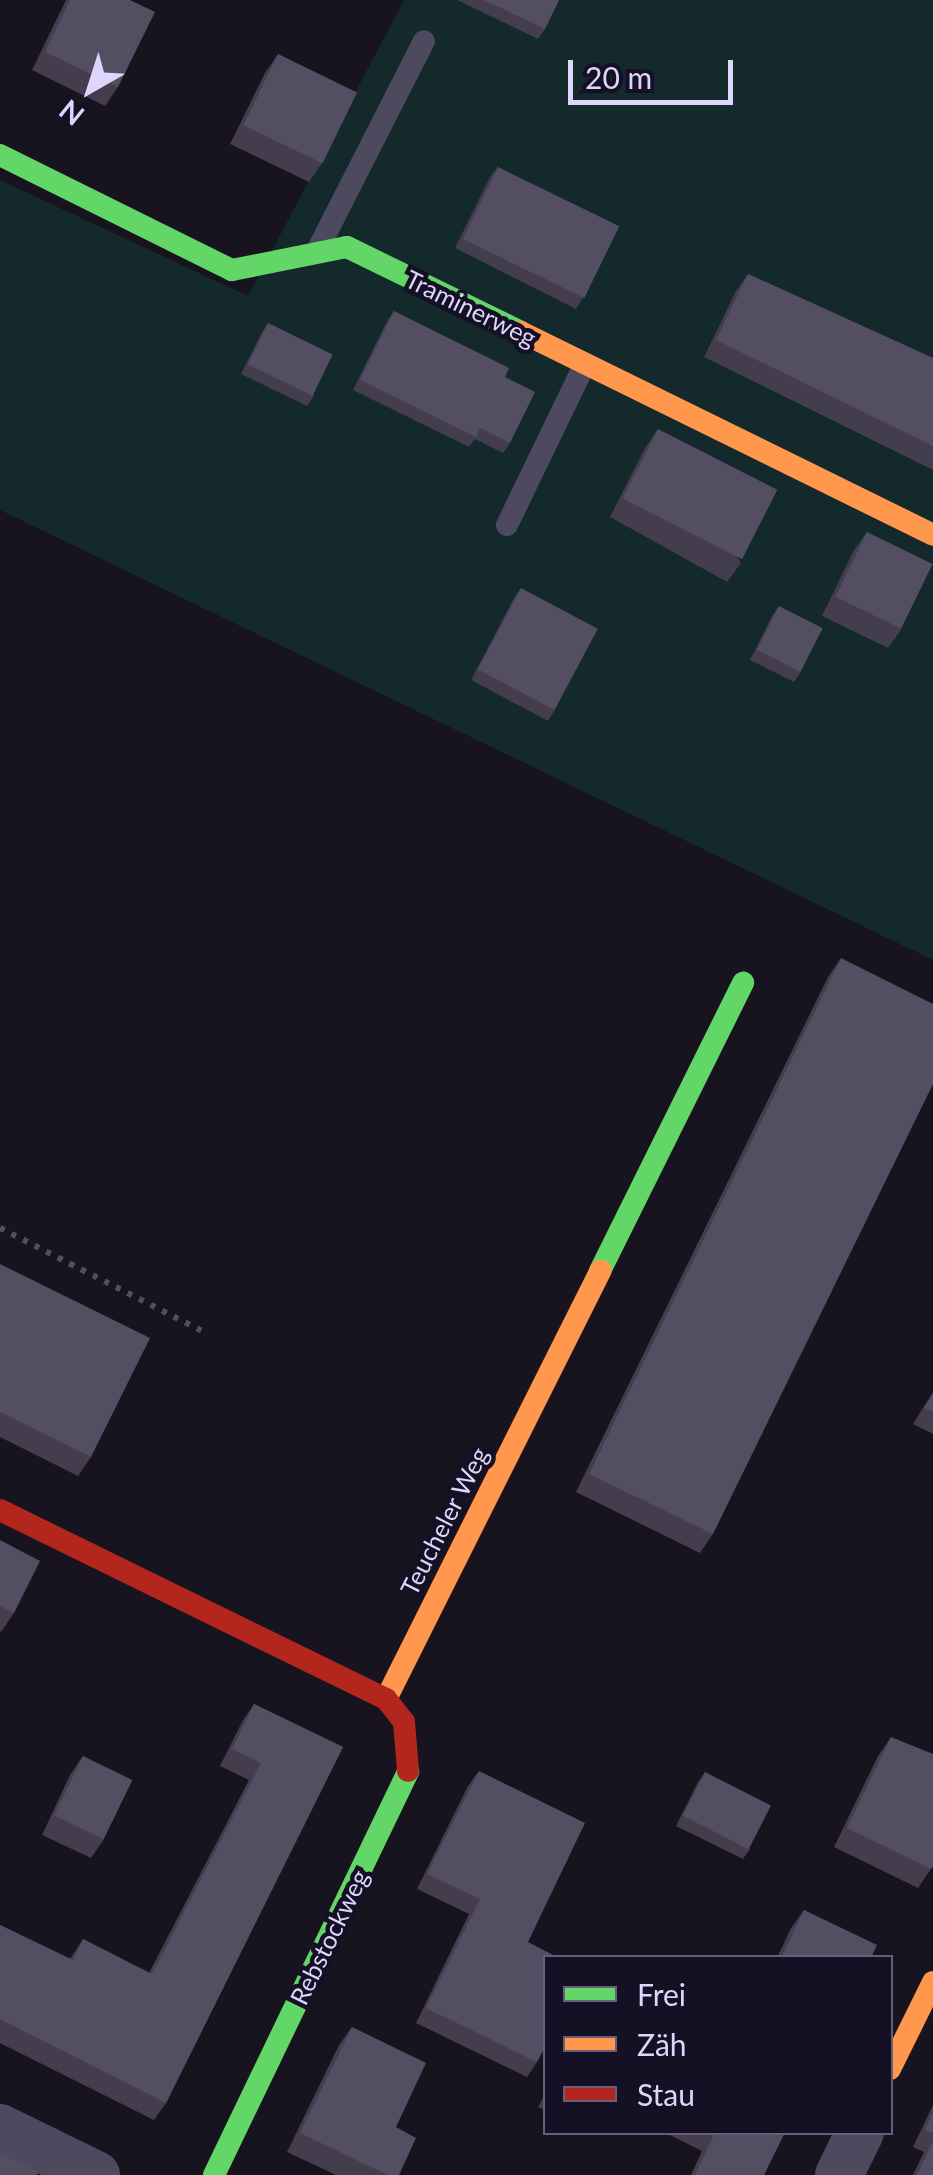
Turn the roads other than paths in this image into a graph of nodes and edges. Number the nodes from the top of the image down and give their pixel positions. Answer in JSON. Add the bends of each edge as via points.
{"nodes":[{"id":1,"x":424,"y":41,"type":"dead end"},
{"id":2,"x":0,"y":155,"type":"edge"},
{"id":3,"x":318,"y":250,"type":"junction"},
{"id":4,"x":585,"y":364,"type":"junction"},
{"id":5,"x":507,"y":525,"type":"dead end"},
{"id":6,"x":933,"y":536,"type":"edge"},
{"id":7,"x":743,"y":983,"type":"dead end"},
{"id":8,"x":0,"y":1510,"type":"edge"},
{"id":9,"x":386,"y":1699,"type":"junction"},
{"id":10,"x":933,"y":1982,"type":"edge"},
{"id":11,"x":893,"y":2063,"type":"edge"},
{"id":12,"x":0,"y":2128,"type":"edge"},
{"id":13,"x":859,"y":2135,"type":"edge"},
{"id":14,"x":96,"y":2175,"type":"edge"},
{"id":15,"x":214,"y":2175,"type":"edge"},
{"id":16,"x":839,"y":2175,"type":"edge"}],
"edges":[{"from":1,"to":3,"type":"lane"},
{"from":2,"to":3,"type":"street","name":"Traminerweg","via":[[232,270]]},
{"from":3,"to":4,"type":"street","name":"Traminerweg","via":[[347,247]]},
{"from":4,"to":5,"type":"lane"},
{"from":4,"to":6,"type":"street","name":"Traminerweg"},
{"from":7,"to":9,"type":"street","name":"Teucheler Weg"},
{"from":8,"to":9,"type":"street"},
{"from":9,"to":15,"type":"street","name":"Rebstockweg","via":[[412,1748],[408,1776]]},
{"from":10,"to":11,"type":"street"},
{"from":12,"to":14,"type":"street"},
{"from":13,"to":16,"type":"street"}]}
